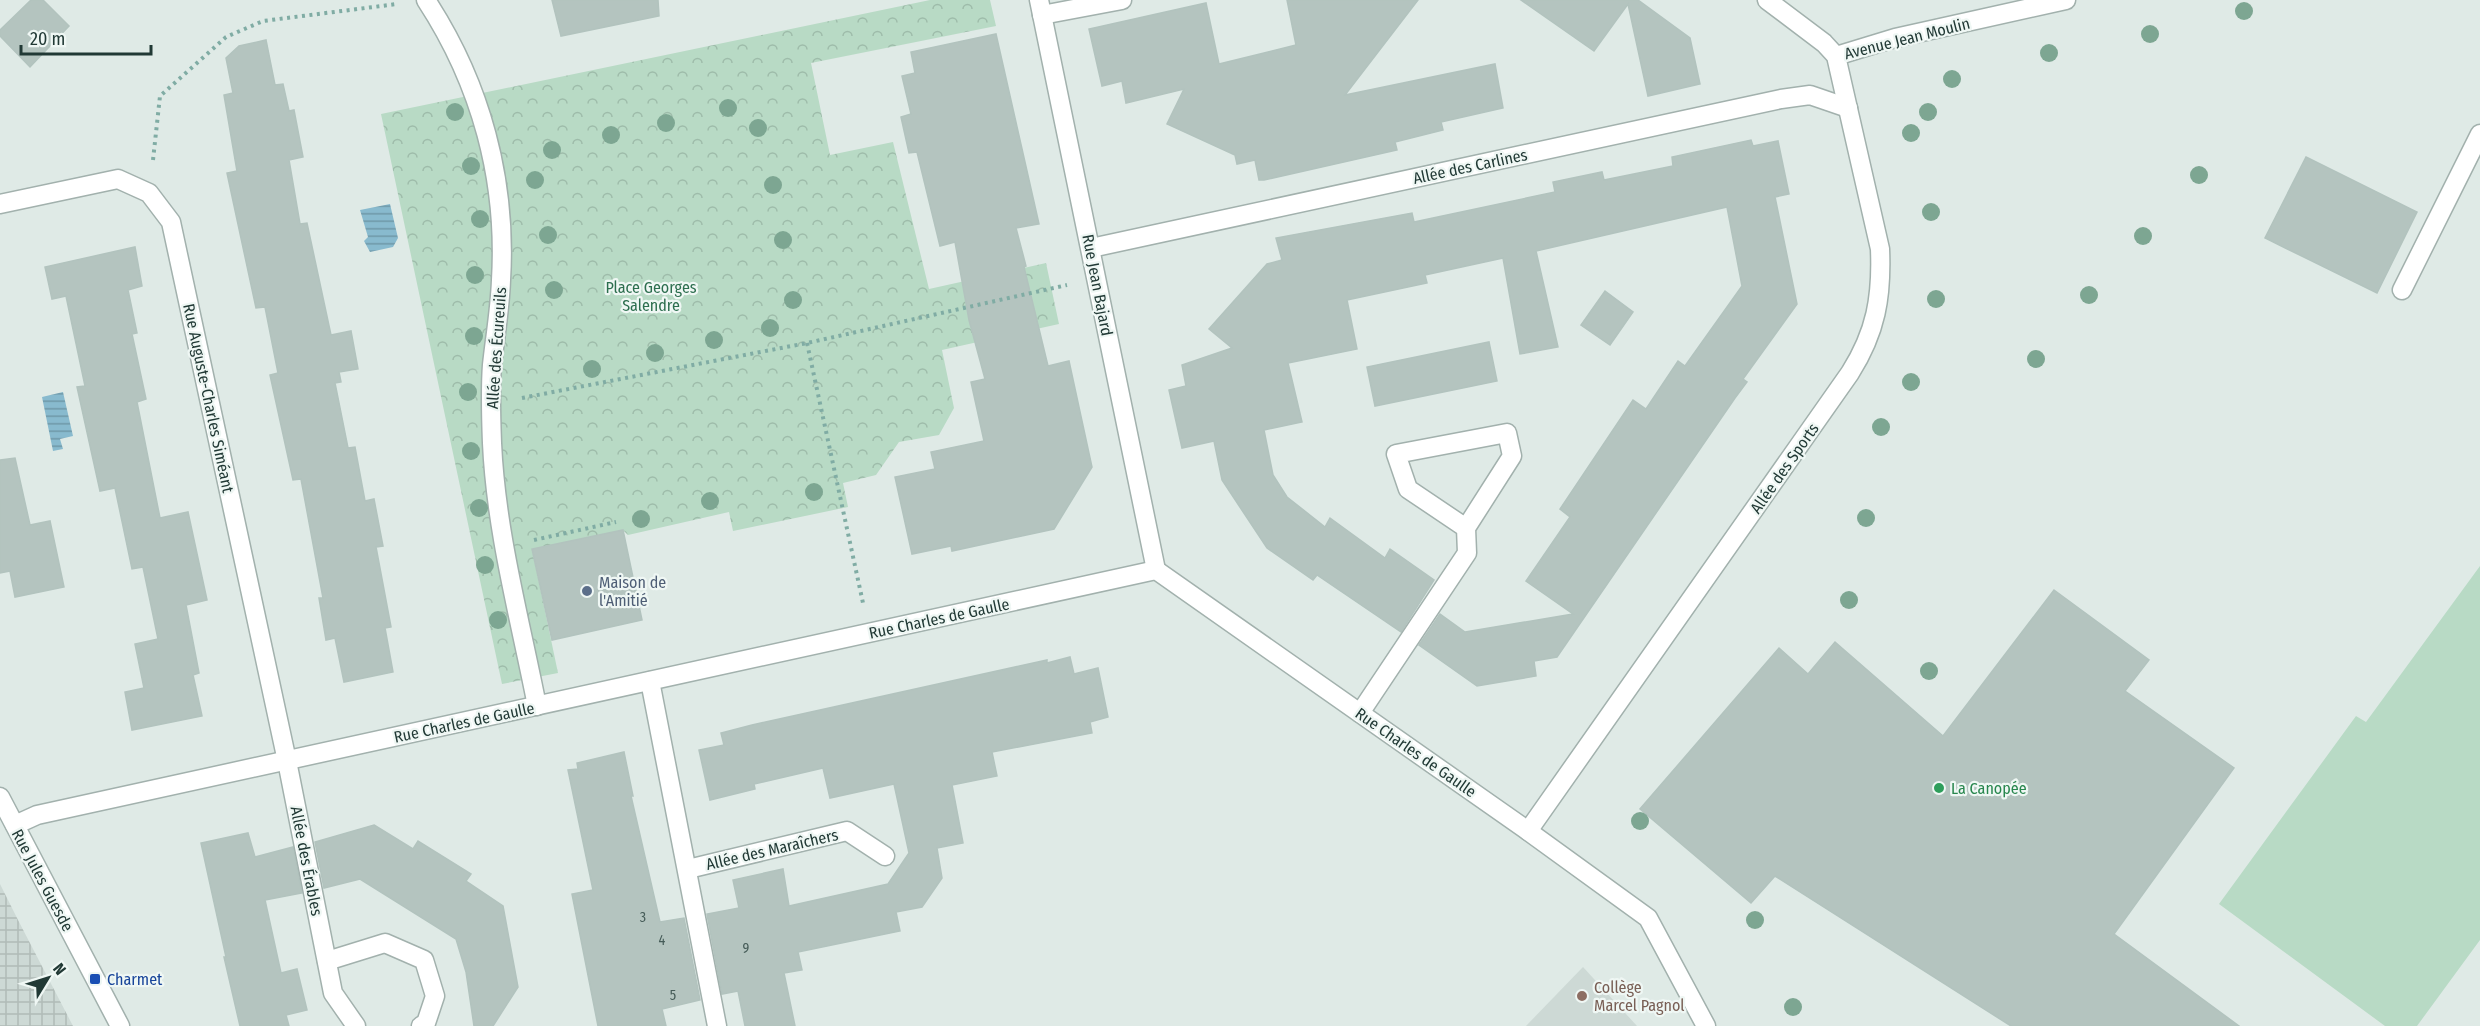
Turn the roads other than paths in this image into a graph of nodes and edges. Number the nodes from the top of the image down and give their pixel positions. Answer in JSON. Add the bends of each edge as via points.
{"nodes":[{"id":1,"x":1122,"y":0,"type":"edge"},
{"id":2,"x":1767,"y":0,"type":"edge"},
{"id":3,"x":2066,"y":0,"type":"edge"},
{"id":4,"x":427,"y":1,"type":"edge"},
{"id":5,"x":1040,"y":8,"type":"edge"},
{"id":6,"x":1836,"y":56,"type":"junction"},
{"id":7,"x":1848,"y":108,"type":"junction"},
{"id":8,"x":2480,"y":134,"type":"edge"},
{"id":9,"x":0,"y":204,"type":"edge"},
{"id":10,"x":1091,"y":248,"type":"junction"},
{"id":11,"x":2402,"y":290,"type":"dead end"},
{"id":12,"x":1466,"y":528,"type":"junction"},
{"id":13,"x":1156,"y":570,"type":"junction"},
{"id":14,"x":650,"y":681,"type":"junction"},
{"id":15,"x":537,"y":706,"type":"junction"},
{"id":16,"x":1360,"y":713,"type":"junction"},
{"id":17,"x":287,"y":761,"type":"junction"},
{"id":18,"x":0,"y":797,"type":"edge"},
{"id":19,"x":15,"y":825,"type":"junction"},
{"id":20,"x":1528,"y":831,"type":"junction"},
{"id":21,"x":885,"y":856,"type":"dead end"},
{"id":22,"x":688,"y":869,"type":"junction"},
{"id":23,"x":327,"y":961,"type":"junction"},
{"id":24,"x":120,"y":1026,"type":"edge"},
{"id":25,"x":356,"y":1026,"type":"edge"},
{"id":26,"x":421,"y":1026,"type":"edge"},
{"id":27,"x":717,"y":1026,"type":"edge"},
{"id":28,"x":1706,"y":1026,"type":"edge"}],
"edges":[{"from":1,"to":5,"type":"street"},
{"from":2,"to":6,"type":"street","name":"Avenue Jean Moulin"},
{"from":3,"to":6,"type":"street","name":"Avenue Jean Moulin","via":[[1895,38]]},
{"from":4,"to":15,"type":"street","name":"Allée des Écureuils","via":[[475,94],[495,172],[501,224],[491,405],[495,486]]},
{"from":5,"to":10,"type":"street","name":"Rue Jean Bajard"},
{"from":6,"to":7,"type":"street","name":"Allée des Sports"},
{"from":7,"to":10,"type":"street","name":"Allée des Carlines","via":[[1810,95],[1781,99]]},
{"from":7,"to":20,"type":"street","name":"Allée des Sports","via":[[1881,249],[1878,299],[1865,350]]},
{"from":8,"to":11,"type":"street"},
{"from":9,"to":17,"type":"street","name":"Rue Auguste-Charles Siméant","via":[[118,178],[149,193],[171,222]]},
{"from":10,"to":13,"type":"street","name":"Rue Jean Bajard"},
{"from":12,"to":12,"type":"street","via":[[1512,456],[1507,433],[1396,454],[1408,489]]},
{"from":12,"to":16,"type":"street","via":[[1467,553]]},
{"from":13,"to":14,"type":"street","name":"Rue Charles de Gaulle"},
{"from":13,"to":16,"type":"street","name":"Rue Charles de Gaulle"},
{"from":14,"to":15,"type":"street","name":"Rue Charles de Gaulle"},
{"from":14,"to":22,"type":"street","name":"Allée des Maraîchers"},
{"from":15,"to":17,"type":"street","name":"Rue Charles de Gaulle"},
{"from":16,"to":20,"type":"street","name":"Rue Charles de Gaulle"},
{"from":17,"to":19,"type":"street","name":"Rue Charles de Gaulle","via":[[37,815]]},
{"from":17,"to":23,"type":"street","name":"Allée des Érables"},
{"from":18,"to":19,"type":"street","name":"Rue Jules Guesde"},
{"from":19,"to":24,"type":"street","name":"Rue Jules Guesde"},
{"from":20,"to":28,"type":"street","name":"Rue Charles de Gaulle","via":[[1648,918]]},
{"from":21,"to":22,"type":"street","name":"Allée des Maraîchers","via":[[847,831]]},
{"from":22,"to":27,"type":"street","name":"Allée des Maraîchers"},
{"from":23,"to":25,"type":"street","name":"Allée des Érables","via":[[333,993]]},
{"from":23,"to":26,"type":"street","via":[[385,943],[424,960],[435,996],[426,1023]]}]}
